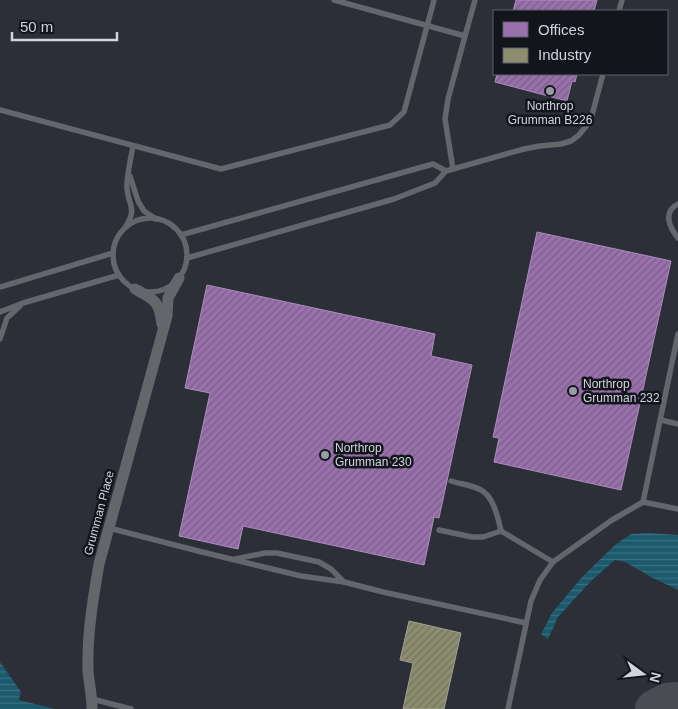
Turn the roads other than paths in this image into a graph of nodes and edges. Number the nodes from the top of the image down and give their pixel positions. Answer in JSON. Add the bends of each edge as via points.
{"nodes":[{"id":1,"x":334,"y":0,"type":"edge"},
{"id":2,"x":434,"y":0,"type":"edge"},
{"id":3,"x":474,"y":0,"type":"edge"},
{"id":4,"x":427,"y":25,"type":"junction"},
{"id":5,"x":465,"y":36,"type":"junction"},
{"id":6,"x":603,"y":75,"type":"edge"},
{"id":7,"x":0,"y":110,"type":"edge"},
{"id":8,"x":133,"y":146,"type":"junction"},
{"id":9,"x":453,"y":169,"type":"junction"},
{"id":10,"x":446,"y":171,"type":"junction"},
{"id":11,"x":129,"y":174,"type":"junction"},
{"id":12,"x":678,"y":204,"type":"edge"},
{"id":13,"x":156,"y":219,"type":"junction"},
{"id":14,"x":124,"y":229,"type":"junction"},
{"id":15,"x":181,"y":235,"type":"junction"},
{"id":16,"x":678,"y":238,"type":"edge"},
{"id":17,"x":113,"y":253,"type":"junction"},
{"id":18,"x":187,"y":258,"type":"junction"},
{"id":19,"x":119,"y":275,"type":"junction"},
{"id":20,"x":179,"y":278,"type":"junction"},
{"id":21,"x":0,"y":287,"type":"edge"},
{"id":22,"x":135,"y":289,"type":"junction"},
{"id":23,"x":23,"y":303,"type":"junction"},
{"id":24,"x":0,"y":312,"type":"edge"},
{"id":25,"x":163,"y":328,"type":"junction"},
{"id":26,"x":678,"y":334,"type":"edge"},
{"id":27,"x":0,"y":339,"type":"edge"},
{"id":28,"x":661,"y":420,"type":"junction"},
{"id":29,"x":678,"y":424,"type":"edge"},
{"id":30,"x":451,"y":482,"type":"dead end"},
{"id":31,"x":643,"y":502,"type":"junction"},
{"id":32,"x":678,"y":509,"type":"edge"},
{"id":33,"x":109,"y":528,"type":"junction"},
{"id":34,"x":439,"y":530,"type":"dead end"},
{"id":35,"x":501,"y":531,"type":"junction"},
{"id":36,"x":232,"y":560,"type":"junction"},
{"id":37,"x":553,"y":562,"type":"junction"},
{"id":38,"x":344,"y":582,"type":"junction"},
{"id":39,"x":526,"y":622,"type":"junction"},
{"id":40,"x":92,"y":704,"type":"edge"},
{"id":41,"x":131,"y":709,"type":"edge"},
{"id":42,"x":508,"y":709,"type":"edge"}],
"edges":[{"from":1,"to":4,"type":"lane"},
{"from":2,"to":4,"type":"lane"},
{"from":3,"to":5,"type":"lane"},
{"from":4,"to":5,"type":"lane"},
{"from":4,"to":8,"type":"lane","via":[[404,112],[390,125],[221,169]]},
{"from":5,"to":9,"type":"lane","via":[[448,99],[446,119]]},
{"from":6,"to":9,"type":"lane","via":[[592,115],[571,141],[524,148]]},
{"from":7,"to":8,"type":"lane"},
{"from":8,"to":11,"type":"lane"},
{"from":9,"to":10,"type":"lane"},
{"from":10,"to":15,"type":"lane","via":[[433,164]]},
{"from":10,"to":18,"type":"lane","via":[[435,183],[394,199]]},
{"from":11,"to":13,"type":"lane","via":[[138,202]]},
{"from":11,"to":14,"type":"lane","via":[[127,188],[131,217]]},
{"from":12,"to":16,"type":"lane","via":[[669,213],[669,221]]},
{"from":13,"to":14,"type":"lane","via":[[134,222]]},
{"from":13,"to":15,"type":"lane","via":[[166,222]]},
{"from":14,"to":17,"type":"lane","via":[[118,236]]},
{"from":15,"to":18,"type":"lane"},
{"from":17,"to":19,"type":"lane"},
{"from":17,"to":21,"type":"lane"},
{"from":18,"to":20,"type":"lane"},
{"from":19,"to":22,"type":"lane"},
{"from":19,"to":23,"type":"lane"},
{"from":20,"to":22,"type":"lane","via":[[159,291]]},
{"from":20,"to":25,"type":"street","name":"Grumman Place","via":[[168,298]]},
{"from":22,"to":25,"type":"street","name":"Grumman Place","via":[[158,304]]},
{"from":23,"to":24,"type":"lane"},
{"from":23,"to":27,"type":"lane","via":[[7,318]]},
{"from":25,"to":33,"type":"street","name":"Grumman Place"},
{"from":26,"to":28,"type":"lane"},
{"from":28,"to":29,"type":"lane"},
{"from":28,"to":31,"type":"lane"},
{"from":30,"to":35,"type":"lane","via":[[482,490],[490,498]]},
{"from":31,"to":32,"type":"lane"},
{"from":31,"to":37,"type":"lane"},
{"from":33,"to":36,"type":"lane"},
{"from":33,"to":40,"type":"street","name":"Grumman Place","via":[[89,637],[88,671]]},
{"from":34,"to":35,"type":"lane","via":[[472,537]]},
{"from":35,"to":37,"type":"lane"},
{"from":36,"to":38,"type":"lane"},
{"from":36,"to":38,"type":"lane","via":[[276,552],[318,562]]},
{"from":37,"to":39,"type":"lane","via":[[540,580]]},
{"from":38,"to":39,"type":"lane"},
{"from":39,"to":42,"type":"lane"},
{"from":40,"to":41,"type":"lane"}]}
